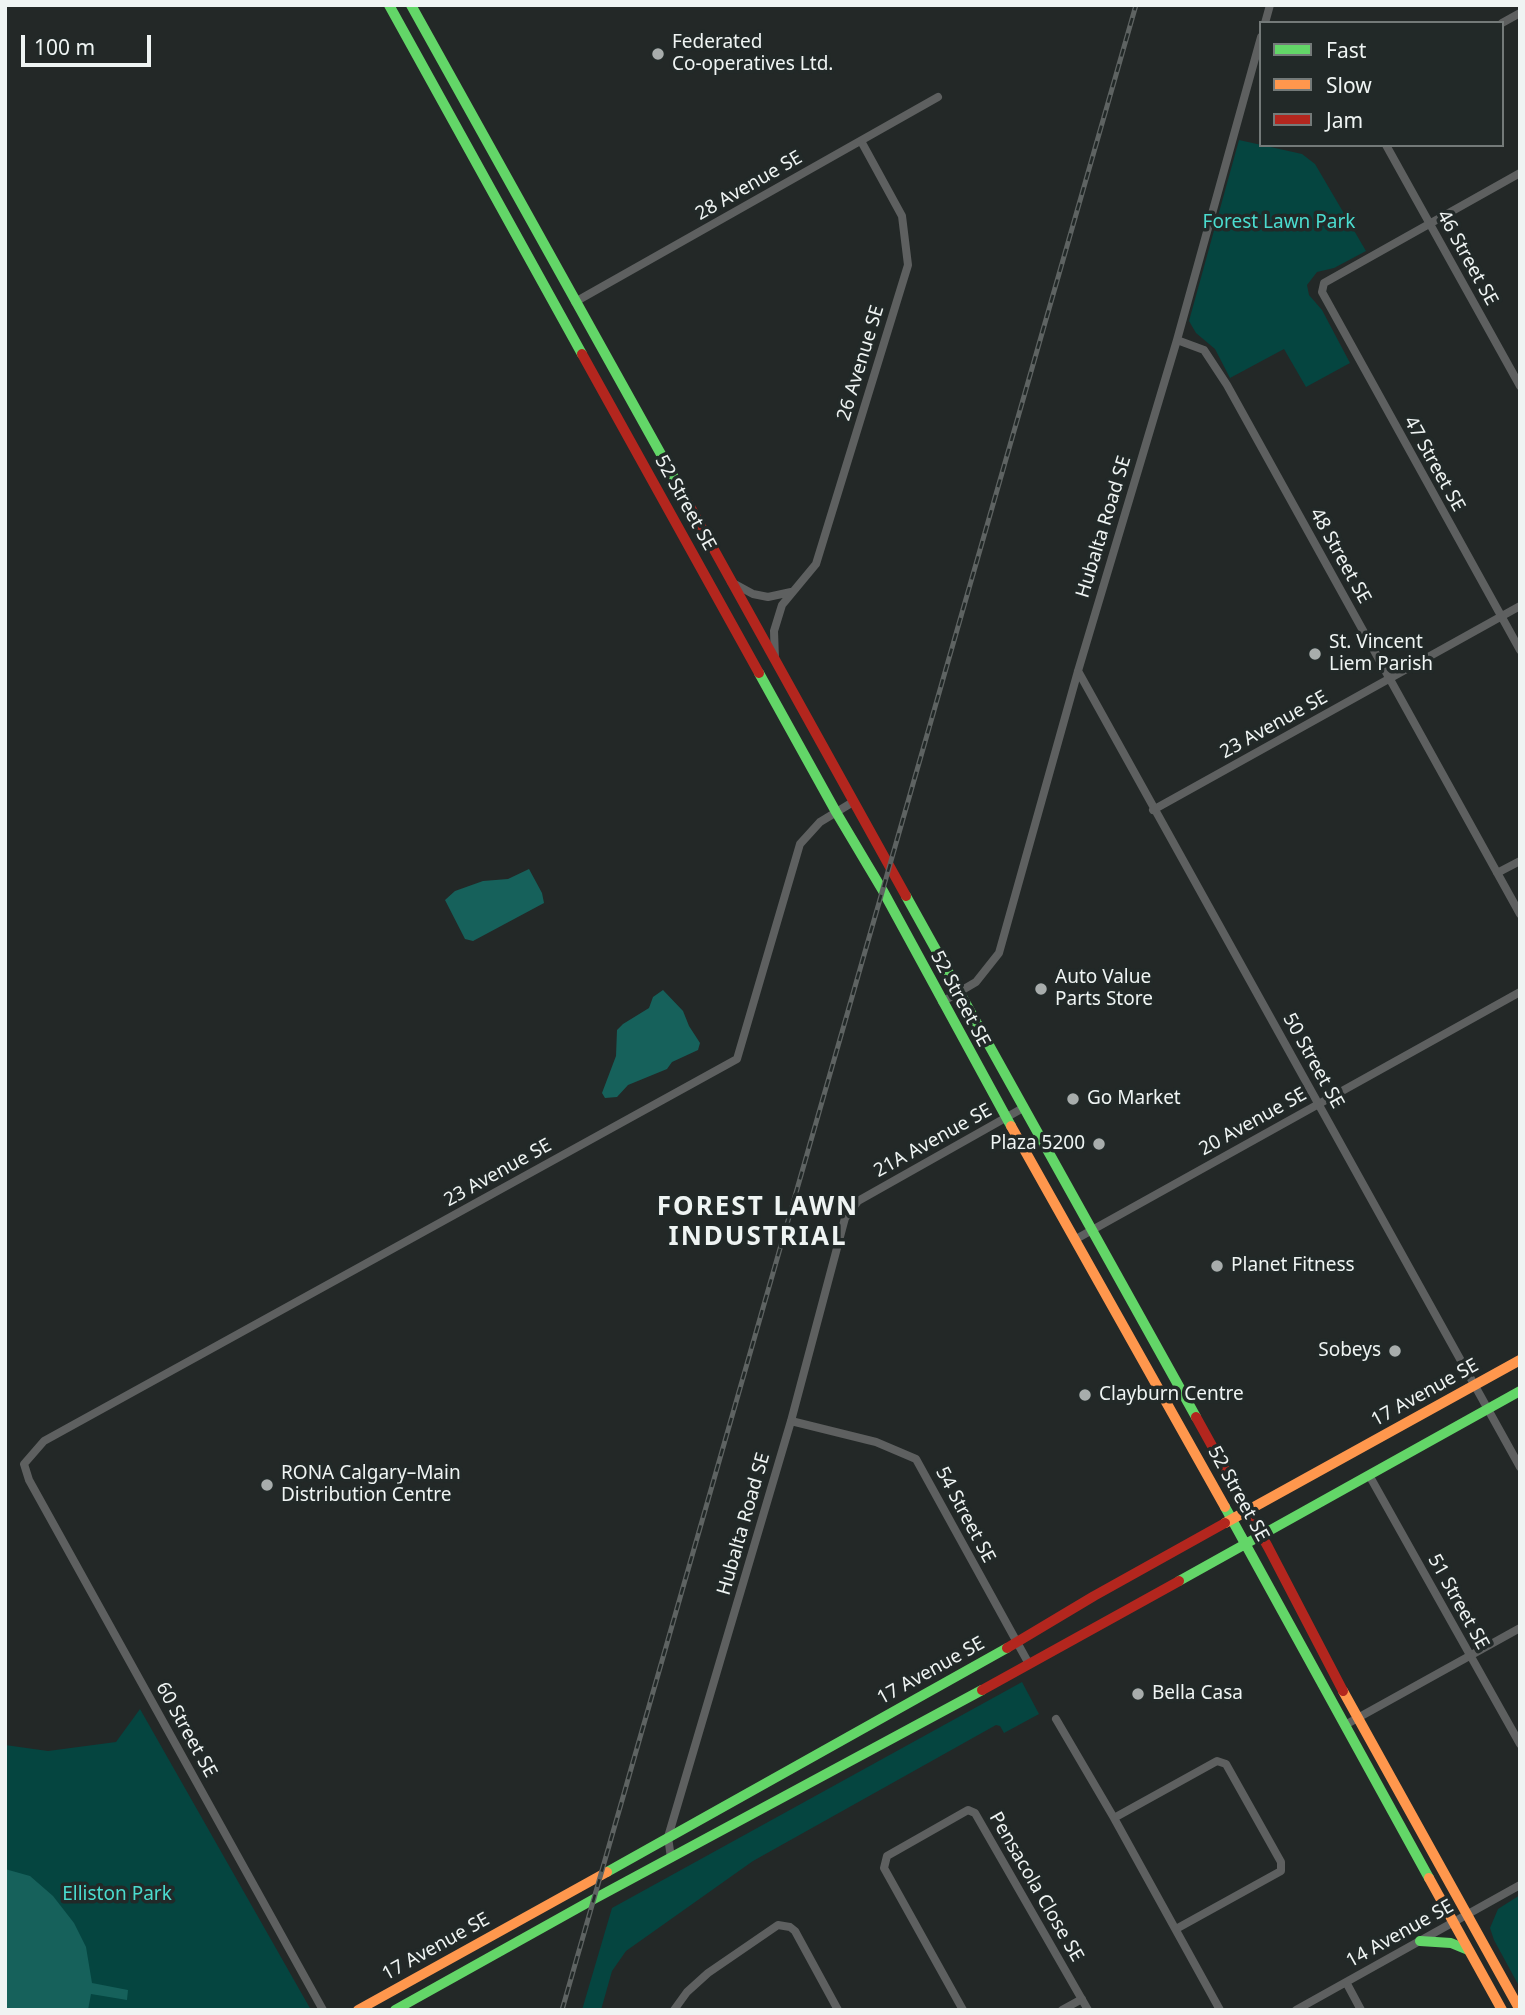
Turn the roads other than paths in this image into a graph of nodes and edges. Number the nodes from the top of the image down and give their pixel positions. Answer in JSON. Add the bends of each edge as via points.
{"nodes":[{"id":1,"x":389,"y":5,"type":"edge"},
{"id":2,"x":411,"y":5,"type":"edge"},
{"id":3,"x":1520,"y":13,"type":"edge"},
{"id":4,"x":1504,"y":22,"type":"edge"},
{"id":5,"x":1259,"y":44,"type":"edge"},
{"id":6,"x":1251,"y":70,"type":"junction"},
{"id":7,"x":1259,"y":72,"type":"edge"},
{"id":8,"x":939,"y":97,"type":"dead end"},
{"id":9,"x":861,"y":141,"type":"junction"},
{"id":10,"x":1387,"y":147,"type":"edge"},
{"id":11,"x":1520,"y":173,"type":"edge"},
{"id":12,"x":1430,"y":224,"type":"junction"},
{"id":13,"x":575,"y":302,"type":"junction"},
{"id":14,"x":1177,"y":340,"type":"junction"},
{"id":15,"x":1520,"y":386,"type":"edge"},
{"id":16,"x":731,"y":582,"type":"junction"},
{"id":17,"x":791,"y":592,"type":"junction"},
{"id":18,"x":1520,"y":606,"type":"edge"},
{"id":19,"x":1501,"y":617,"type":"junction"},
{"id":20,"x":1520,"y":650,"type":"edge"},
{"id":21,"x":775,"y":661,"type":"junction"},
{"id":22,"x":1078,"y":671,"type":"junction"},
{"id":23,"x":1390,"y":679,"type":"junction"},
{"id":24,"x":853,"y":802,"type":"junction"},
{"id":25,"x":1153,"y":810,"type":"junction"},
{"id":26,"x":836,"y":812,"type":"junction"},
{"id":27,"x":1520,"y":861,"type":"edge"},
{"id":28,"x":1497,"y":873,"type":"junction"},
{"id":29,"x":1520,"y":914,"type":"edge"},
{"id":30,"x":1520,"y":992,"type":"edge"},
{"id":31,"x":958,"y":993,"type":"junction"},
{"id":32,"x":942,"y":1002,"type":"junction"},
{"id":33,"x":1319,"y":1103,"type":"junction"},
{"id":34,"x":1023,"y":1108,"type":"junction"},
{"id":35,"x":1006,"y":1118,"type":"junction"},
{"id":36,"x":858,"y":1200,"type":"joint"},
{"id":37,"x":1091,"y":1230,"type":"junction"},
{"id":38,"x":1076,"y":1239,"type":"junction"},
{"id":39,"x":1520,"y":1360,"type":"edge"},
{"id":40,"x":1475,"y":1385,"type":"junction"},
{"id":41,"x":1520,"y":1391,"type":"edge"},
{"id":42,"x":1488,"y":1409,"type":"junction"},
{"id":43,"x":791,"y":1421,"type":"junction"},
{"id":44,"x":24,"y":1464,"type":"joint"},
{"id":45,"x":1520,"y":1467,"type":"edge"},
{"id":46,"x":1369,"y":1475,"type":"junction"},
{"id":47,"x":1248,"y":1511,"type":"junction"},
{"id":48,"x":1232,"y":1520,"type":"junction"},
{"id":49,"x":1261,"y":1535,"type":"junction"},
{"id":50,"x":1245,"y":1544,"type":"junction"},
{"id":51,"x":1520,"y":1628,"type":"edge"},
{"id":52,"x":1017,"y":1642,"type":"junction"},
{"id":53,"x":1471,"y":1656,"type":"junction"},
{"id":54,"x":1029,"y":1664,"type":"junction"},
{"id":55,"x":1358,"y":1718,"type":"junction"},
{"id":56,"x":1056,"y":1719,"type":"dead end"},
{"id":57,"x":1345,"y":1725,"type":"junction"},
{"id":58,"x":1520,"y":1744,"type":"edge"},
{"id":59,"x":1114,"y":1818,"type":"junction"},
{"id":60,"x":668,"y":1837,"type":"junction"},
{"id":61,"x":671,"y":1857,"type":"junction"},
{"id":62,"x":1520,"y":1885,"type":"edge"},
{"id":63,"x":1466,"y":1916,"type":"junction"},
{"id":64,"x":1454,"y":1923,"type":"junction"},
{"id":65,"x":1176,"y":1929,"type":"junction"},
{"id":66,"x":1420,"y":1941,"type":"junction"},
{"id":67,"x":1468,"y":1950,"type":"junction"},
{"id":68,"x":1346,"y":1982,"type":"junction"},
{"id":69,"x":1082,"y":1998,"type":"junction"},
{"id":70,"x":323,"y":2010,"type":"edge"},
{"id":71,"x":358,"y":2010,"type":"edge"},
{"id":72,"x":395,"y":2010,"type":"edge"},
{"id":73,"x":674,"y":2010,"type":"edge"},
{"id":74,"x":838,"y":2010,"type":"edge"},
{"id":75,"x":963,"y":2010,"type":"edge"},
{"id":76,"x":1062,"y":2010,"type":"edge"},
{"id":77,"x":1088,"y":2010,"type":"edge"},
{"id":78,"x":1220,"y":2010,"type":"edge"},
{"id":79,"x":1296,"y":2010,"type":"edge"},
{"id":80,"x":1361,"y":2010,"type":"edge"},
{"id":81,"x":1502,"y":2010,"type":"edge"},
{"id":82,"x":1520,"y":2010,"type":"edge"}],
"edges":[{"from":1,"to":26,"type":"main road","name":"52 Street SE"},
{"from":2,"to":13,"type":"main road","name":"52 Street SE"},
{"from":3,"to":4,"type":"street"},
{"from":5,"to":6,"type":"street","name":"Hubalta Road SE"},
{"from":6,"to":7,"type":"street"},
{"from":6,"to":14,"type":"street","name":"Hubalta Road SE"},
{"from":8,"to":9,"type":"street","name":"28 Avenue SE"},
{"from":9,"to":13,"type":"street","name":"28 Avenue SE"},
{"from":9,"to":17,"type":"street","name":"26 Avenue SE","via":[[902,216],[908,265],[816,564]]},
{"from":10,"to":12,"type":"street","name":"46 Street SE"},
{"from":11,"to":12,"type":"street"},
{"from":12,"to":15,"type":"street","name":"46 Street SE"},
{"from":12,"to":19,"type":"street","name":"47 Street SE","via":[[1324,283],[1322,292]]},
{"from":13,"to":16,"type":"main road","name":"52 Street SE"},
{"from":14,"to":22,"type":"street","name":"Hubalta Road SE"},
{"from":14,"to":23,"type":"street","name":"48 Street SE","via":[[1204,350],[1214,364]]},
{"from":16,"to":17,"type":"street","via":[[768,597]]},
{"from":16,"to":21,"type":"main road","name":"52 Street SE"},
{"from":17,"to":21,"type":"street","name":"26 Avenue SE","via":[[774,631]]},
{"from":18,"to":19,"type":"street","name":"23 Avenue SE"},
{"from":19,"to":20,"type":"street","name":"47 Street SE"},
{"from":19,"to":23,"type":"street","name":"23 Avenue SE"},
{"from":21,"to":24,"type":"main road","name":"52 Street SE"},
{"from":22,"to":25,"type":"street","name":"50 Street SE"},
{"from":22,"to":31,"type":"street","name":"Hubalta Road SE","via":[[999,953],[976,982]]},
{"from":23,"to":25,"type":"street","name":"23 Avenue SE"},
{"from":23,"to":28,"type":"street","name":"48 Street SE"},
{"from":24,"to":26,"type":"street","name":"23 Avenue SE"},
{"from":24,"to":31,"type":"main road","name":"52 Street SE"},
{"from":25,"to":33,"type":"street","name":"50 Street SE"},
{"from":26,"to":32,"type":"main road","name":"52 Street SE"},
{"from":26,"to":44,"type":"street","name":"23 Avenue SE","via":[[800,844],[737,1059],[44,1441]]},
{"from":27,"to":28,"type":"street"},
{"from":28,"to":29,"type":"street","name":"48 Street SE"},
{"from":30,"to":33,"type":"street","name":"20 Avenue SE"},
{"from":31,"to":32,"type":"street","name":"Hubalta Road SE"},
{"from":31,"to":34,"type":"main road","name":"52 Street SE"},
{"from":32,"to":35,"type":"main road","name":"52 Street SE"},
{"from":33,"to":37,"type":"street","name":"20 Avenue SE"},
{"from":33,"to":40,"type":"street","name":"50 Street SE"},
{"from":34,"to":35,"type":"street","name":"21A Avenue SE"},
{"from":34,"to":37,"type":"main road","name":"52 Street SE"},
{"from":35,"to":36,"type":"street","name":"21A Avenue SE"},
{"from":35,"to":38,"type":"main road","name":"52 Street SE"},
{"from":36,"to":43,"type":"street","name":"Hubalta Road SE","via":[[845,1219]]},
{"from":37,"to":38,"type":"street","name":"20 Avenue SE"},
{"from":37,"to":47,"type":"main road","name":"52 Street SE"},
{"from":38,"to":48,"type":"main road","name":"52 Street SE"},
{"from":39,"to":40,"type":"main road","name":"17 Avenue SE"},
{"from":40,"to":42,"type":"street","name":"50 Street SE"},
{"from":40,"to":47,"type":"main road","name":"17 Avenue SE"},
{"from":41,"to":42,"type":"main road","name":"17 Avenue SE"},
{"from":42,"to":45,"type":"street","name":"50 Street SE"},
{"from":42,"to":46,"type":"main road","name":"17 Avenue SE"},
{"from":43,"to":52,"type":"street","name":"54 Street SE","via":[[876,1442],[916,1459]]},
{"from":43,"to":60,"type":"street","name":"Hubalta Road SE"},
{"from":44,"to":70,"type":"street","name":"60 Street SE"},
{"from":46,"to":49,"type":"main road","name":"17 Avenue SE"},
{"from":46,"to":53,"type":"street","name":"51 Street SE"},
{"from":47,"to":48,"type":"main road","name":"17 Avenue SE"},
{"from":47,"to":49,"type":"main road","name":"52 Street SE"},
{"from":48,"to":50,"type":"main road","name":"52 Street SE"},
{"from":48,"to":52,"type":"main road","name":"17 Avenue SE"},
{"from":49,"to":50,"type":"main road","name":"17 Avenue SE"},
{"from":49,"to":55,"type":"main road","name":"52 Street SE"},
{"from":50,"to":54,"type":"main road","name":"17 Avenue SE"},
{"from":50,"to":57,"type":"main road","name":"52 Street SE"},
{"from":51,"to":53,"type":"street"},
{"from":52,"to":54,"type":"street","name":"54 Street SE"},
{"from":52,"to":60,"type":"main road","name":"17 Avenue SE"},
{"from":53,"to":55,"type":"street"},
{"from":53,"to":58,"type":"street","name":"51 Street SE"},
{"from":54,"to":61,"type":"main road","name":"17 Avenue SE"},
{"from":55,"to":57,"type":"street"},
{"from":55,"to":63,"type":"main road","name":"52 Street SE"},
{"from":56,"to":59,"type":"street"},
{"from":57,"to":64,"type":"main road","name":"52 Street SE"},
{"from":59,"to":65,"type":"street"},
{"from":59,"to":65,"type":"street","via":[[1217,1761],[1226,1764],[1281,1862],[1281,1871]]},
{"from":60,"to":61,"type":"street","name":"Hubalta Road SE"},
{"from":60,"to":71,"type":"main road","name":"17 Avenue SE"},
{"from":61,"to":72,"type":"main road","name":"17 Avenue SE"},
{"from":62,"to":63,"type":"street","name":"14 Avenue SE"},
{"from":63,"to":64,"type":"street","name":"14 Avenue SE"},
{"from":63,"to":82,"type":"main road","name":"52 Street SE"},
{"from":64,"to":66,"type":"street","name":"14 Avenue SE"},
{"from":64,"to":67,"type":"main road","name":"52 Street SE"},
{"from":65,"to":78,"type":"street"},
{"from":66,"to":67,"type":"main road","via":[[1451,1943]]},
{"from":66,"to":68,"type":"street","name":"14 Avenue SE"},
{"from":67,"to":81,"type":"main road","name":"52 Street SE"},
{"from":68,"to":79,"type":"street","name":"14 Avenue SE"},
{"from":68,"to":80,"type":"street"},
{"from":69,"to":75,"type":"street","name":"Pensacola Close SE","via":[[975,1813],[968,1810],[887,1856],[884,1868]]},
{"from":69,"to":76,"type":"street"},
{"from":69,"to":77,"type":"street","name":"Pensacola Close SE"},
{"from":73,"to":74,"type":"street","via":[[708,1973],[778,1925],[795,1931]]}]}
